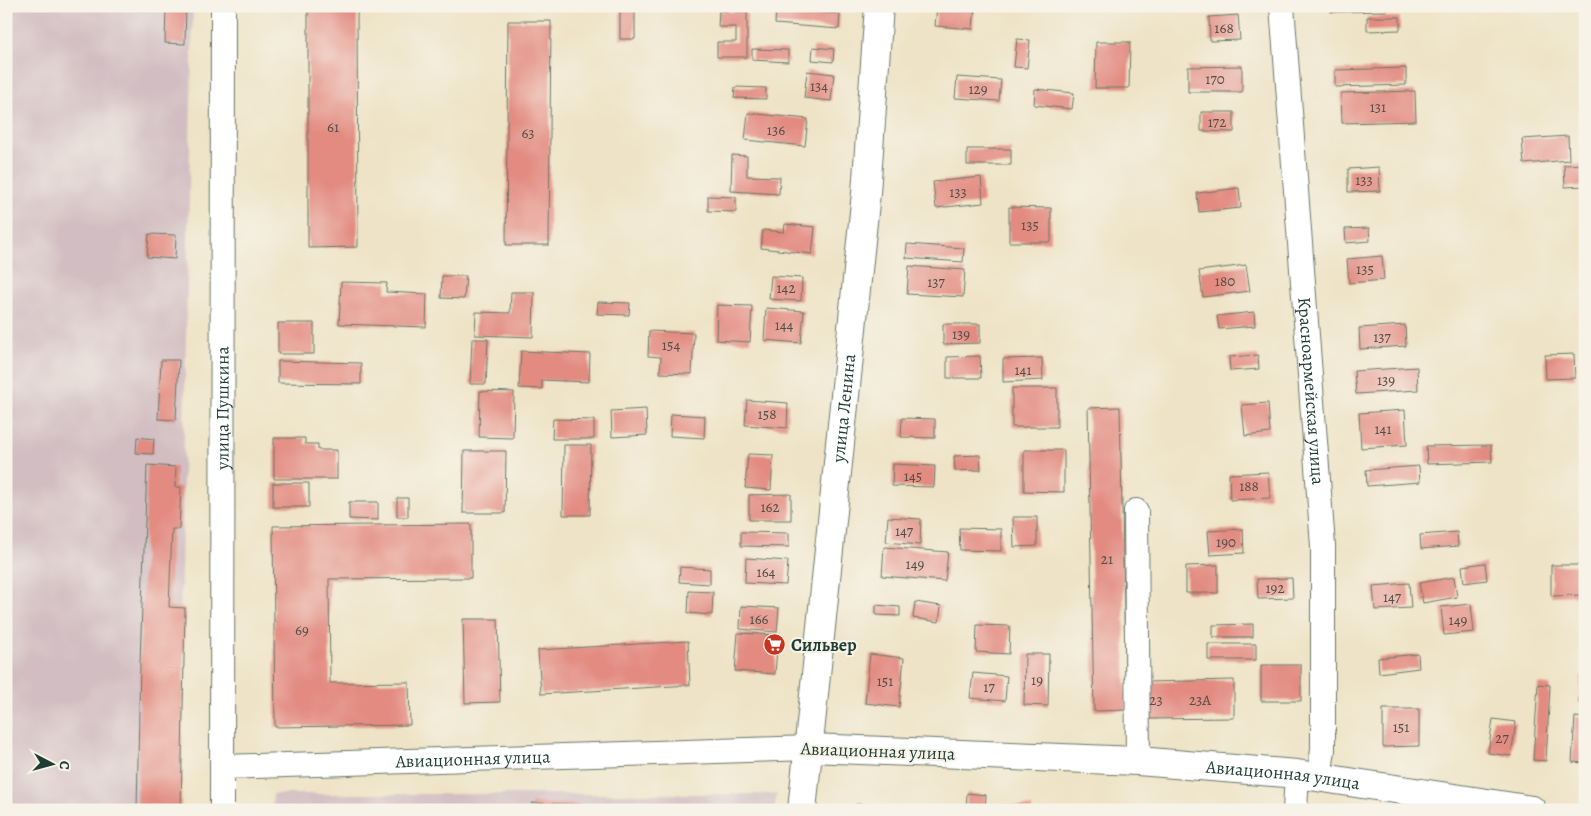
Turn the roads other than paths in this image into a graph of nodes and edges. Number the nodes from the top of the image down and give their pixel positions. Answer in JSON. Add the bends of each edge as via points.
{"nodes":[{"id":1,"x":223,"y":6,"type":"edge"},
{"id":2,"x":878,"y":6,"type":"edge"},
{"id":3,"x":1282,"y":6,"type":"edge"},
{"id":4,"x":1136,"y":511,"type":"dead end"},
{"id":5,"x":810,"y":748,"type":"junction"},
{"id":6,"x":1138,"y":761,"type":"junction"},
{"id":7,"x":222,"y":767,"type":"junction"},
{"id":8,"x":1308,"y":776,"type":"junction"},
{"id":9,"x":222,"y":810,"type":"edge"},
{"id":10,"x":802,"y":810,"type":"edge"},
{"id":11,"x":1295,"y":810,"type":"edge"},
{"id":12,"x":1532,"y":810,"type":"edge"}],
"edges":[{"from":1,"to":7,"type":"street","name":"улица Пушкина"},
{"from":2,"to":5,"type":"main road","name":"улица Ленина","via":[[866,192]]},
{"from":3,"to":8,"type":"street","name":"Красноармейская улица","via":[[1323,546],[1323,750]]},
{"from":4,"to":6,"type":"street"},
{"from":5,"to":6,"type":"main road","name":"Авиационная улица"},
{"from":5,"to":7,"type":"street","name":"Авиационная улица"},
{"from":5,"to":10,"type":"main road","name":"улица Ленина"},
{"from":6,"to":8,"type":"main road","name":"Авиационная улица"},
{"from":7,"to":9,"type":"street","name":"улица Пушкина"},
{"from":8,"to":11,"type":"street","name":"Красноармейская улица"},
{"from":8,"to":12,"type":"main road","name":"Авиационная улица"}]}
